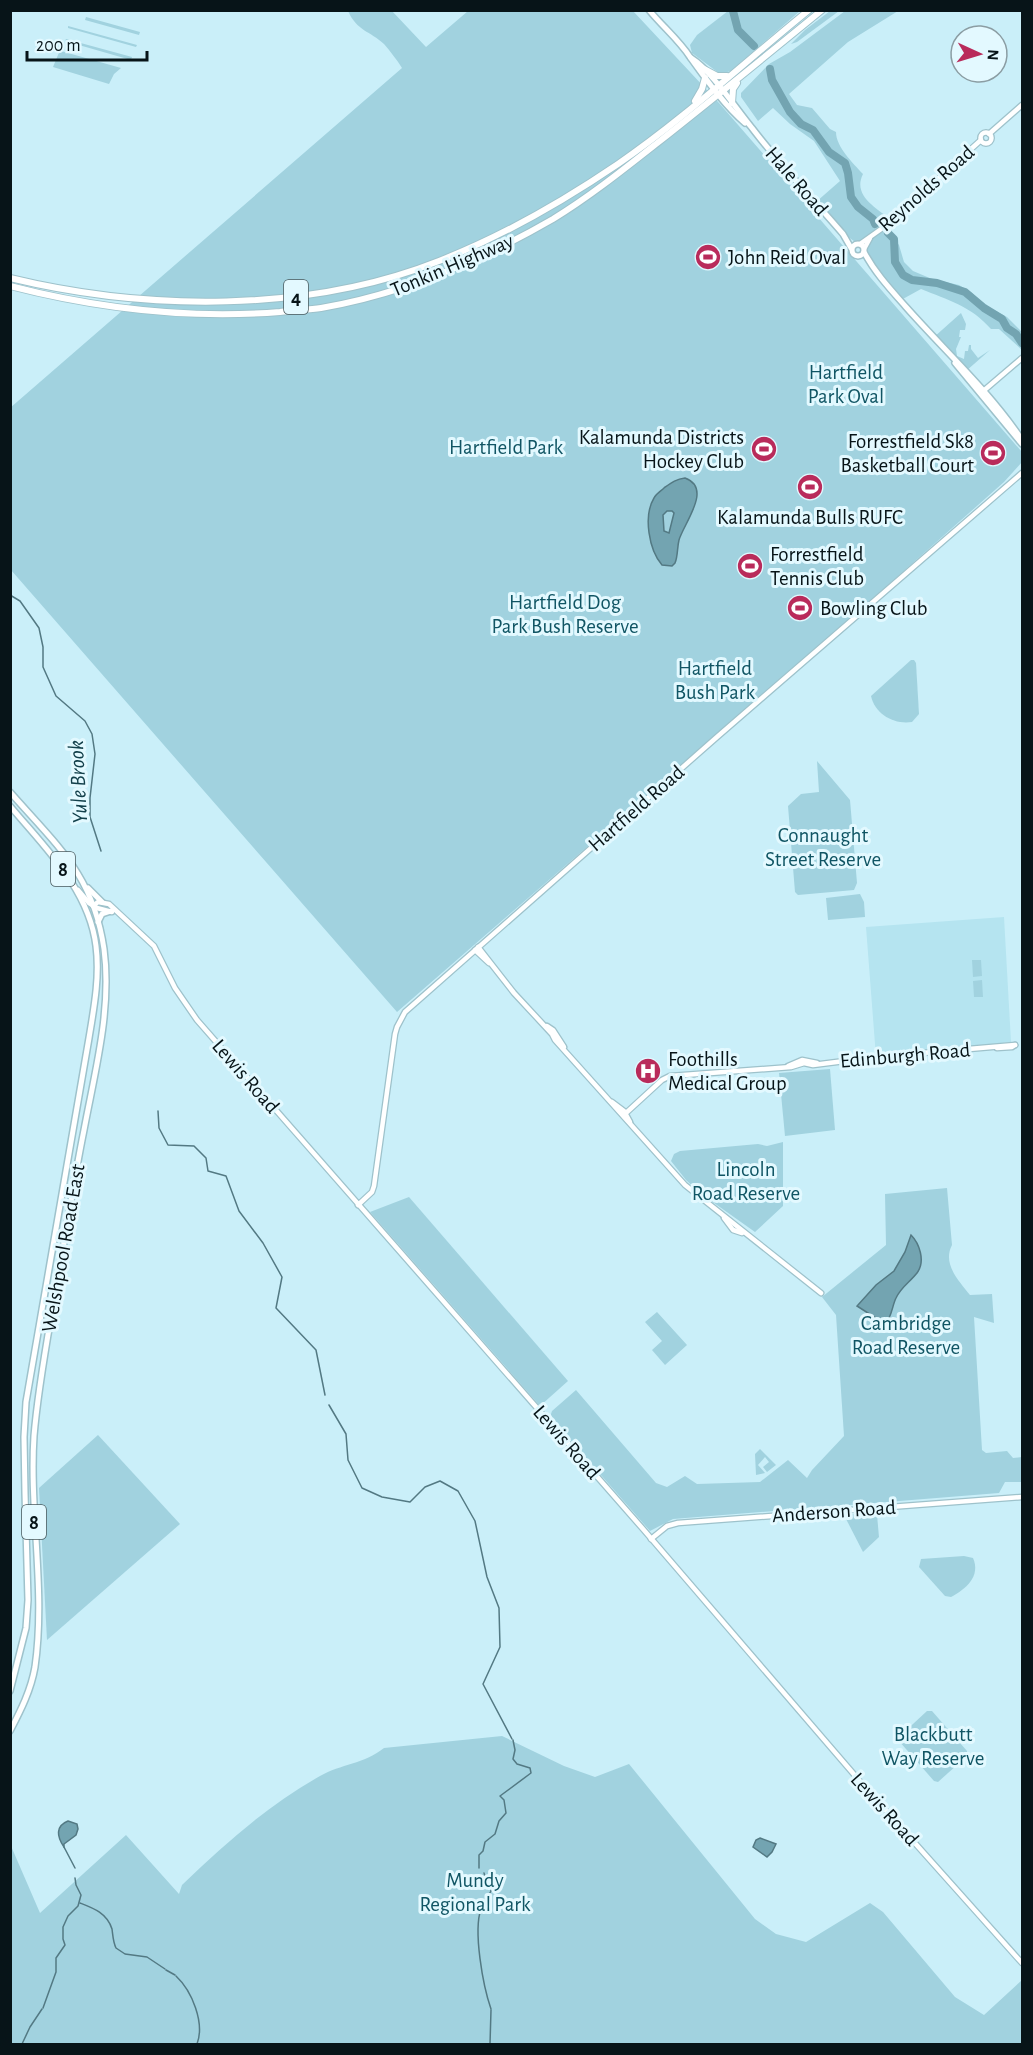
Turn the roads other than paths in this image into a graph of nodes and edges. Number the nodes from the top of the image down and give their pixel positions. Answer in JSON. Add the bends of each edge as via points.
{"nodes":[{"id":1,"x":649,"y":10,"type":"edge"},
{"id":2,"x":809,"y":10,"type":"edge"},
{"id":3,"x":822,"y":10,"type":"edge"},
{"id":4,"x":691,"y":58,"type":"junction"},
{"id":5,"x":702,"y":68,"type":"junction"},
{"id":6,"x":728,"y":76,"type":"junction"},
{"id":7,"x":705,"y":78,"type":"junction"},
{"id":8,"x":741,"y":78,"type":"junction"},
{"id":9,"x":716,"y":87,"type":"junction"},
{"id":10,"x":721,"y":93,"type":"junction"},
{"id":11,"x":732,"y":103,"type":"junction"},
{"id":12,"x":1023,"y":105,"type":"edge"},
{"id":13,"x":689,"y":109,"type":"junction"},
{"id":14,"x":751,"y":127,"type":"junction"},
{"id":15,"x":859,"y":247,"type":"junction"},
{"id":16,"x":858,"y":257,"type":"junction"},
{"id":17,"x":870,"y":265,"type":"junction"},
{"id":18,"x":10,"y":278,"type":"edge"},
{"id":19,"x":10,"y":286,"type":"edge"},
{"id":20,"x":1023,"y":358,"type":"edge"},
{"id":21,"x":982,"y":393,"type":"junction"},
{"id":22,"x":1023,"y":440,"type":"edge"},
{"id":23,"x":1023,"y":444,"type":"edge"},
{"id":24,"x":1023,"y":473,"type":"edge"},
{"id":25,"x":10,"y":792,"type":"edge"},
{"id":26,"x":10,"y":806,"type":"edge"},
{"id":27,"x":85,"y":885,"type":"junction"},
{"id":28,"x":75,"y":886,"type":"junction"},
{"id":29,"x":102,"y":902,"type":"junction"},
{"id":30,"x":93,"y":906,"type":"junction"},
{"id":31,"x":111,"y":911,"type":"junction"},
{"id":32,"x":120,"y":915,"type":"junction"},
{"id":33,"x":98,"y":923,"type":"junction"},
{"id":34,"x":93,"y":931,"type":"junction"},
{"id":35,"x":476,"y":948,"type":"junction"},
{"id":36,"x":989,"y":1048,"type":"dead end"},
{"id":37,"x":624,"y":1113,"type":"junction"},
{"id":38,"x":64,"y":1185,"type":"junction"},
{"id":39,"x":74,"y":1187,"type":"junction"},
{"id":40,"x":358,"y":1205,"type":"junction"},
{"id":41,"x":821,"y":1293,"type":"dead end"},
{"id":42,"x":1023,"y":1497,"type":"edge"},
{"id":43,"x":651,"y":1539,"type":"junction"},
{"id":44,"x":10,"y":1691,"type":"edge"},
{"id":45,"x":10,"y":1731,"type":"edge"},
{"id":46,"x":1023,"y":1963,"type":"edge"}],
"edges":[{"from":1,"to":4,"type":"main road","name":"Hale Road"},
{"from":2,"to":6,"type":"highway","name":"Tonkin Highway","number":"4"},
{"from":3,"to":8,"type":"highway","name":"Tonkin Highway","number":"4"},
{"from":4,"to":5,"type":"main road","name":"Hale Road"},
{"from":4,"to":7,"type":"main road","name":"Hale Road"},
{"from":5,"to":6,"type":"highway","via":[[717,76]]},
{"from":5,"to":9,"type":"main road","name":"Hale Road"},
{"from":6,"to":9,"type":"highway","name":"Tonkin Highway","number":"4"},
{"from":7,"to":9,"type":"main road","name":"Hale Road"},
{"from":7,"to":13,"type":"highway"},
{"from":8,"to":10,"type":"highway","name":"Tonkin Highway","number":"4"},
{"from":8,"to":11,"type":"highway","via":[[733,89]]},
{"from":9,"to":10,"type":"main road","name":"Hale Road"},
{"from":9,"to":13,"type":"highway","name":"Tonkin Highway","number":"4"},
{"from":10,"to":11,"type":"main road","name":"Hale Road"},
{"from":10,"to":14,"type":"main road","name":"Hale Road"},
{"from":10,"to":19,"type":"highway","name":"Tonkin Highway","number":"4","via":[[610,180],[554,218],[452,269],[394,291],[321,308],[231,315],[102,305]]},
{"from":11,"to":14,"type":"main road","name":"Hale Road"},
{"from":12,"to":15,"type":"street","name":"Reynolds Road","via":[[989,134],[982,134],[981,140]]},
{"from":13,"to":18,"type":"highway","name":"Tonkin Highway","number":"4","via":[[620,162],[535,217],[438,262],[370,283],[302,296],[196,301],[95,293]]},
{"from":14,"to":15,"type":"main road","name":"Hale Road","via":[[843,234]]},
{"from":15,"to":16,"type":"main road"},
{"from":15,"to":16,"type":"main road","name":"Hale Road","via":[[852,254]]},
{"from":15,"to":17,"type":"main road","name":"Hale Road"},
{"from":16,"to":17,"type":"main road","name":"Hale Road"},
{"from":17,"to":21,"type":"main road","name":"Hale Road"},
{"from":20,"to":21,"type":"street"},
{"from":21,"to":22,"type":"main road","name":"Hale Road"},
{"from":21,"to":23,"type":"main road","name":"Hale Road"},
{"from":24,"to":35,"type":"street","name":"Hartfield Road"},
{"from":25,"to":27,"type":"main road","name":"Welshpool Road East","number":"8","via":[[62,850]]},
{"from":26,"to":28,"type":"main road","name":"Welshpool Road East","number":"8"},
{"from":27,"to":29,"type":"main road"},
{"from":27,"to":30,"type":"main road","name":"Welshpool Road East","number":"8"},
{"from":28,"to":30,"type":"street"},
{"from":28,"to":34,"type":"main road","name":"Welshpool Road East","number":"8"},
{"from":29,"to":30,"type":"street"},
{"from":29,"to":32,"type":"street","name":"Lewis Road"},
{"from":30,"to":31,"type":"street","name":"Lewis Road"},
{"from":30,"to":33,"type":"main road","name":"Welshpool Road East","number":"8"},
{"from":30,"to":34,"type":"street"},
{"from":31,"to":32,"type":"street","name":"Lewis Road"},
{"from":31,"to":33,"type":"main road","via":[[102,914]]},
{"from":32,"to":40,"type":"street","name":"Lewis Road","via":[[154,946],[197,1020]]},
{"from":33,"to":39,"type":"main road","name":"Welshpool Road East","number":"8","via":[[104,954],[101,1038]]},
{"from":34,"to":38,"type":"main road","name":"Welshpool Road East","number":"8","via":[[97,966],[94,1006]]},
{"from":35,"to":37,"type":"street","via":[[607,1099]]},
{"from":35,"to":40,"type":"street","name":"Hartfield Road","via":[[405,1012],[397,1027],[374,1186]]},
{"from":36,"to":37,"type":"street","name":"Edinburgh Road","via":[[670,1076]]},
{"from":37,"to":41,"type":"street","via":[[685,1185]]},
{"from":38,"to":39,"type":"main road"},
{"from":38,"to":44,"type":"main road","name":"Welshpool Road East","number":"8","via":[[26,1402],[28,1600],[26,1628]]},
{"from":39,"to":45,"type":"main road","name":"Welshpool Road East","number":"8","via":[[40,1379],[34,1437],[38,1570],[35,1667]]},
{"from":40,"to":43,"type":"street","name":"Lewis Road"},
{"from":42,"to":43,"type":"street","name":"Anderson Road","via":[[678,1523],[667,1526]]},
{"from":43,"to":46,"type":"street","name":"Lewis Road"}]}
